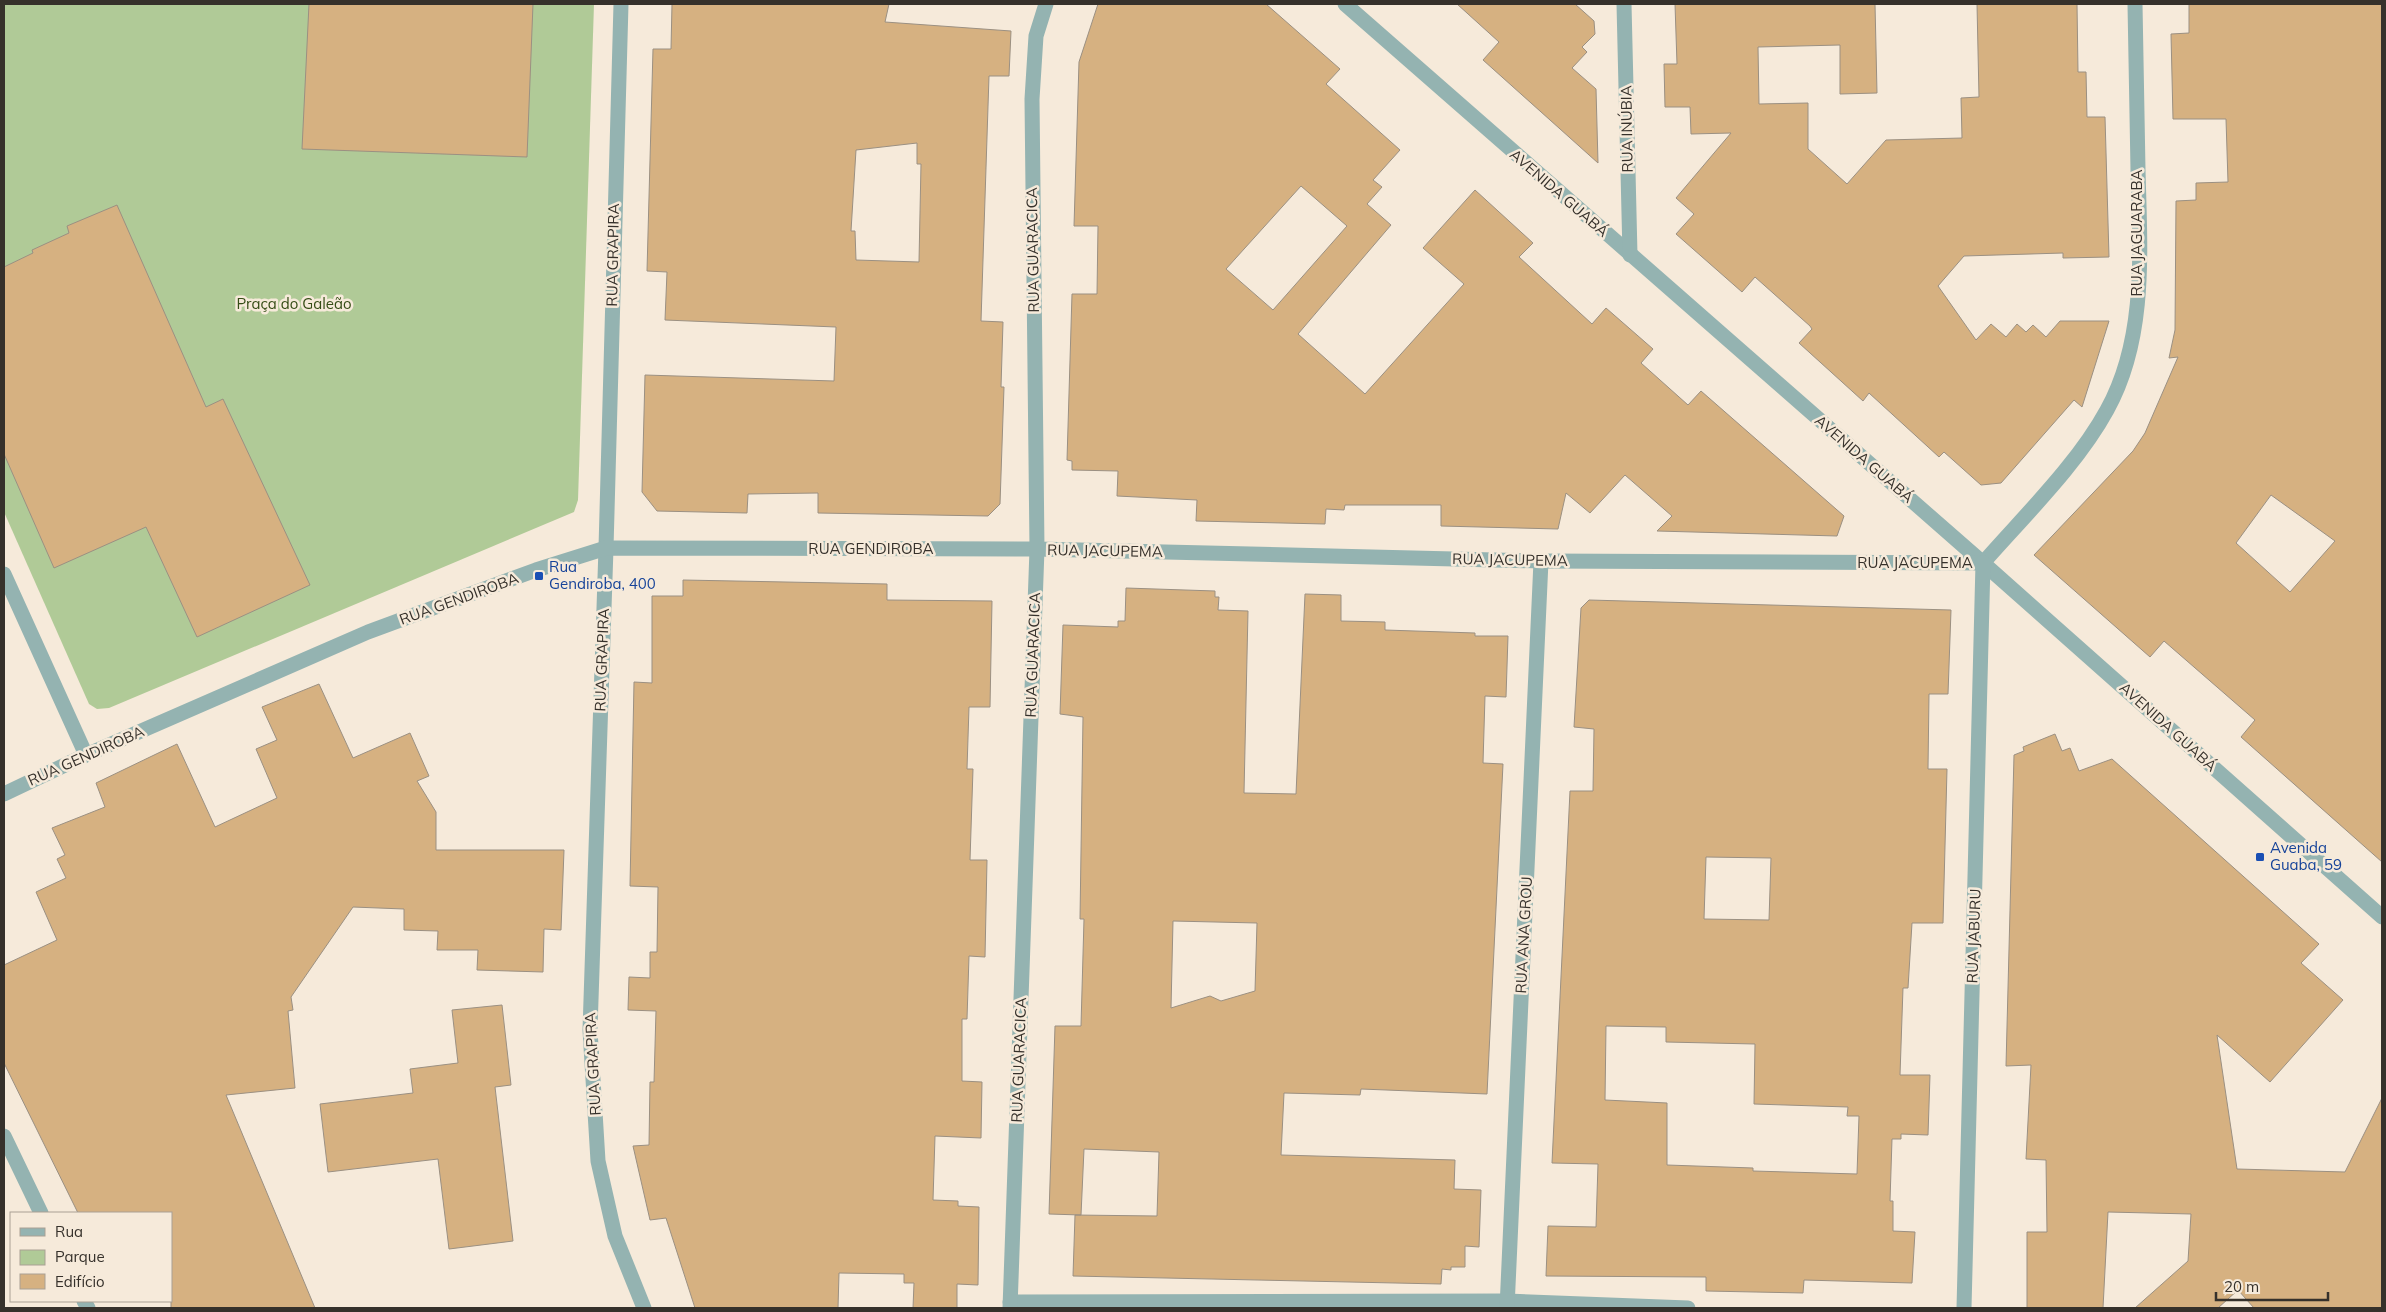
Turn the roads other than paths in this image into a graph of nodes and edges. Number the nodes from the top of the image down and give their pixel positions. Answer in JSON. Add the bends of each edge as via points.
{"nodes":[{"id":1,"x":621,"y":4,"type":"edge"},
{"id":2,"x":1046,"y":4,"type":"edge"},
{"id":3,"x":1345,"y":4,"type":"edge"},
{"id":4,"x":1624,"y":4,"type":"edge"},
{"id":5,"x":2135,"y":4,"type":"edge"},
{"id":6,"x":1630,"y":255,"type":"junction"},
{"id":7,"x":606,"y":548,"type":"junction"},
{"id":8,"x":1037,"y":550,"type":"junction"},
{"id":9,"x":1541,"y":561,"type":"junction"},
{"id":10,"x":1984,"y":563,"type":"junction"},
{"id":11,"x":4,"y":574,"type":"edge"},
{"id":12,"x":86,"y":755,"type":"junction"},
{"id":13,"x":4,"y":794,"type":"edge"},
{"id":14,"x":2382,"y":916,"type":"edge"},
{"id":15,"x":4,"y":1136,"type":"edge"},
{"id":16,"x":41,"y":1212,"type":"edge"},
{"id":17,"x":1010,"y":1305,"type":"edge"},
{"id":18,"x":1507,"y":1305,"type":"edge"},
{"id":19,"x":644,"y":1308,"type":"edge"},
{"id":20,"x":1688,"y":1308,"type":"edge"},
{"id":21,"x":1964,"y":1308,"type":"edge"}],
"edges":[{"from":1,"to":7,"type":"street","name":"RUA GRAPIRA"},
{"from":2,"to":8,"type":"street","name":"RUA GUARACICA","via":[[1036,36],[1032,99]]},
{"from":3,"to":6,"type":"street","name":"AVENIDA GUABÁ"},
{"from":4,"to":6,"type":"street","name":"RUA INÚBIA"},
{"from":5,"to":10,"type":"street","name":"RUA JAGUARABA","via":[[2140,260],[2136,315],[2126,368],[2107,410],[2083,448]]},
{"from":6,"to":10,"type":"street","name":"AVENIDA GUABÁ"},
{"from":7,"to":8,"type":"street","name":"RUA GENDIROBA"},
{"from":7,"to":12,"type":"street","name":"RUA GENDIROBA","via":[[536,570],[368,632]]},
{"from":7,"to":19,"type":"street","name":"RUA GRAPIRA","via":[[590,1030],[598,1161],[615,1236]]},
{"from":8,"to":9,"type":"street","name":"RUA JACUPEMA"},
{"from":8,"to":17,"type":"street","name":"RUA GUARACICA"},
{"from":9,"to":10,"type":"street","name":"RUA JACUPEMA"},
{"from":9,"to":18,"type":"street","name":"RUA ANA GROU"},
{"from":10,"to":14,"type":"street","name":"AVENIDA GUABÁ"},
{"from":10,"to":21,"type":"street","name":"RUA JABURU"},
{"from":11,"to":12,"type":"street"},
{"from":12,"to":13,"type":"street","name":"RUA GENDIROBA"},
{"from":15,"to":16,"type":"street"},
{"from":17,"to":18,"type":"street"},
{"from":18,"to":20,"type":"street"}]}
